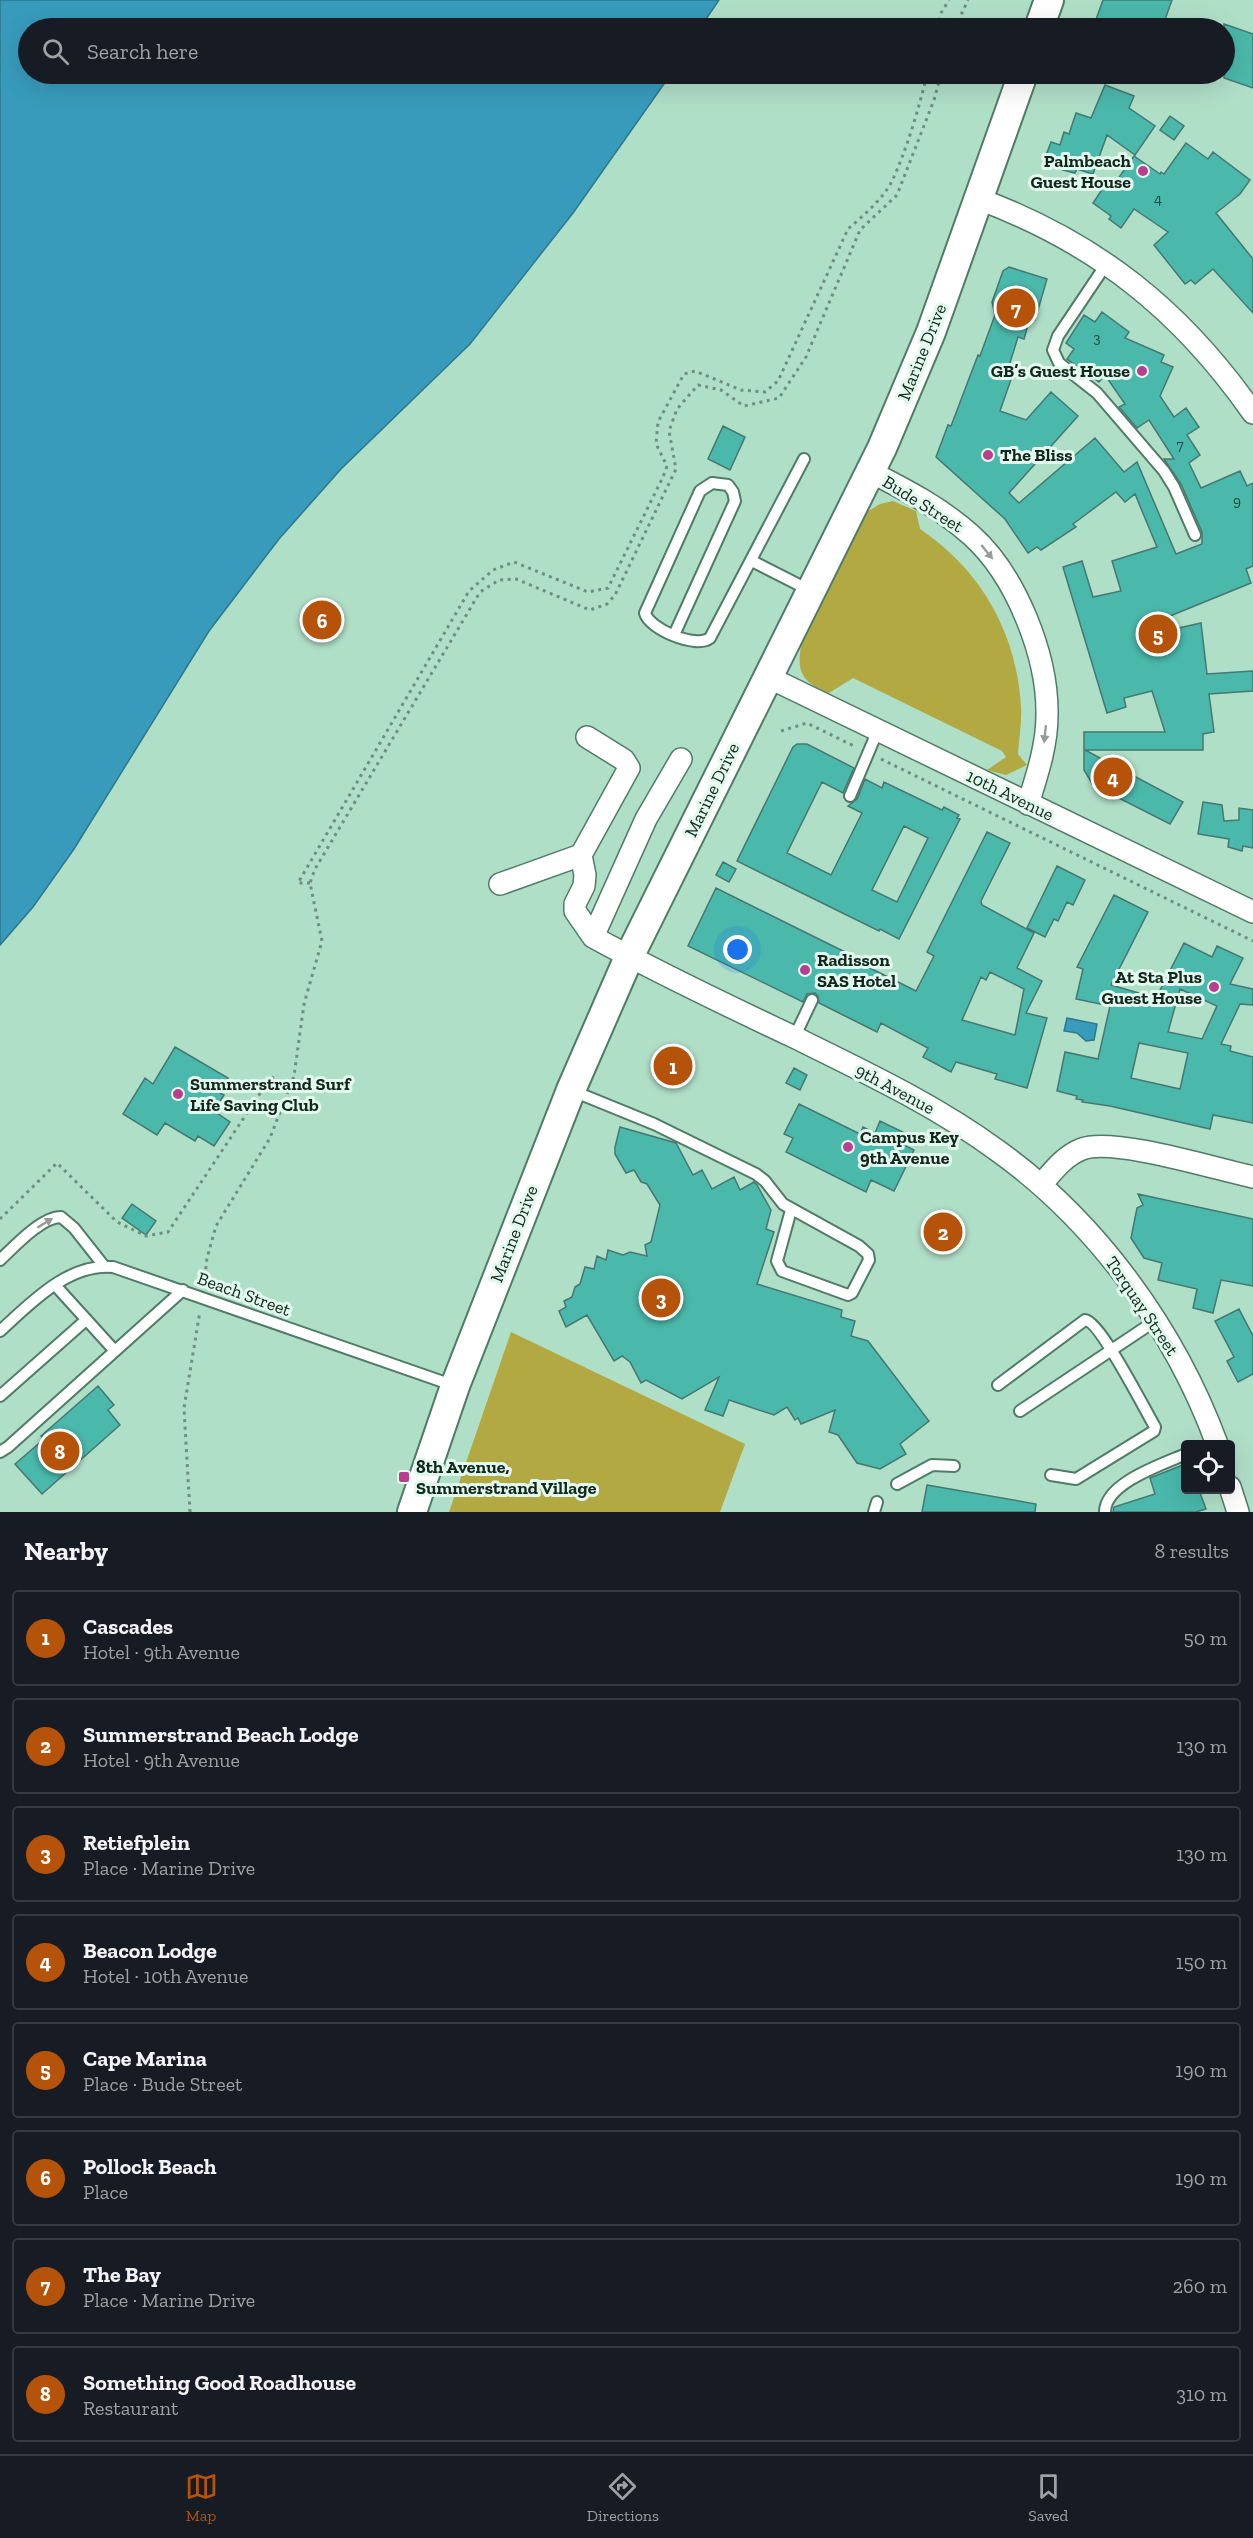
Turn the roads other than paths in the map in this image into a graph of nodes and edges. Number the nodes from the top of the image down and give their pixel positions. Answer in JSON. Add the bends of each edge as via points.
{"nodes":[{"id":1,"x":1049,"y":0,"type":"edge"},
{"id":2,"x":1043,"y":18,"type":"edge"},
{"id":3,"x":1019,"y":84,"type":"edge"},
{"id":4,"x":979,"y":199,"type":"junction"},
{"id":5,"x":1107,"y":263,"type":"junction"},
{"id":6,"x":1253,"y":413,"type":"edge"},
{"id":7,"x":804,"y":459,"type":"dead end"},
{"id":8,"x":871,"y":472,"type":"junction"},
{"id":9,"x":1195,"y":535,"type":"dead end"},
{"id":10,"x":752,"y":561,"type":"junction"},
{"id":11,"x":811,"y":591,"type":"junction"},
{"id":12,"x":674,"y":635,"type":"junction"},
{"id":13,"x":768,"y":677,"type":"junction"},
{"id":14,"x":878,"y":730,"type":"junction"},
{"id":15,"x":587,"y":737,"type":"dead end"},
{"id":16,"x":681,"y":759,"type":"dead end"},
{"id":17,"x":850,"y":796,"type":"dead end"},
{"id":18,"x":1028,"y":804,"type":"junction"},
{"id":19,"x":581,"y":855,"type":"junction"},
{"id":20,"x":500,"y":884,"type":"dead end"},
{"id":21,"x":1253,"y":912,"type":"edge"},
{"id":22,"x":593,"y":937,"type":"junction"},
{"id":23,"x":629,"y":957,"type":"junction"},
{"id":24,"x":812,"y":1000,"type":"dead end"},
{"id":25,"x":794,"y":1038,"type":"junction"},
{"id":26,"x":571,"y":1090,"type":"junction"},
{"id":27,"x":1253,"y":1177,"type":"edge"},
{"id":28,"x":1041,"y":1185,"type":"junction"},
{"id":29,"x":791,"y":1210,"type":"junction"},
{"id":30,"x":0,"y":1260,"type":"edge"},
{"id":31,"x":104,"y":1266,"type":"junction"},
{"id":32,"x":55,"y":1285,"type":"junction"},
{"id":33,"x":183,"y":1290,"type":"junction"},
{"id":34,"x":86,"y":1320,"type":"junction"},
{"id":35,"x":1155,"y":1321,"type":"junction"},
{"id":36,"x":0,"y":1331,"type":"edge"},
{"id":37,"x":114,"y":1350,"type":"junction"},
{"id":38,"x":1112,"y":1350,"type":"junction"},
{"id":39,"x":998,"y":1385,"type":"dead end"},
{"id":40,"x":455,"y":1386,"type":"junction"},
{"id":41,"x":0,"y":1396,"type":"edge"},
{"id":42,"x":1020,"y":1411,"type":"dead end"},
{"id":43,"x":1212,"y":1440,"type":"edge"},
{"id":44,"x":0,"y":1452,"type":"edge"},
{"id":45,"x":1181,"y":1456,"type":"edge"},
{"id":46,"x":954,"y":1466,"type":"dead end"},
{"id":47,"x":1051,"y":1475,"type":"dead end"},
{"id":48,"x":897,"y":1484,"type":"dead end"},
{"id":49,"x":1232,"y":1494,"type":"edge"},
{"id":50,"x":412,"y":1512,"type":"edge"},
{"id":51,"x":1106,"y":1512,"type":"edge"},
{"id":52,"x":1238,"y":1512,"type":"edge"}],
"edges":[{"from":1,"to":2,"type":"main road"},
{"from":3,"to":4,"type":"main road","name":"Marine Drive"},
{"from":4,"to":5,"type":"street","via":[[1039,224]]},
{"from":4,"to":8,"type":"main road","name":"Marine Drive","via":[[923,352]]},
{"from":5,"to":6,"type":"street","via":[[1175,318]]},
{"from":5,"to":9,"type":"lane","via":[[1055,342],[1055,356],[1097,393],[1164,471]]},
{"from":7,"to":10,"type":"lane"},
{"from":8,"to":11,"type":"main road","name":"Marine Drive"},
{"from":8,"to":18,"type":"street","name":"Bude Street","one_way":true,"via":[[936,508],[971,534],[990,555],[1037,649],[1046,702],[1044,745]]},
{"from":10,"to":11,"type":"lane"},
{"from":10,"to":12,"type":"lane","via":[[708,641],[694,642]]},
{"from":11,"to":13,"type":"main road","name":"Marine Drive"},
{"from":12,"to":12,"type":"lane","via":[[648,621],[647,604],[700,491],[712,483],[728,485],[735,498],[733,507]]},
{"from":13,"to":14,"type":"street","name":"10th Avenue"},
{"from":13,"to":23,"type":"main road","name":"Marine Drive"},
{"from":14,"to":17,"type":"lane"},
{"from":14,"to":18,"type":"street","name":"10th Avenue","via":[[900,734]]},
{"from":15,"to":19,"type":"street","via":[[624,760],[629,768]]},
{"from":16,"to":22,"type":"street","via":[[646,819]]},
{"from":18,"to":21,"type":"street","name":"10th Avenue"},
{"from":19,"to":20,"type":"street"},
{"from":19,"to":22,"type":"street","via":[[585,875],[575,911]]},
{"from":22,"to":23,"type":"street","name":"9th Avenue"},
{"from":23,"to":25,"type":"street","name":"9th Avenue"},
{"from":23,"to":26,"type":"main road","name":"Marine Drive"},
{"from":24,"to":25,"type":"lane"},
{"from":25,"to":28,"type":"street","name":"9th Avenue","via":[[935,1110],[997,1150]]},
{"from":26,"to":29,"type":"lane","via":[[654,1124],[756,1174]]},
{"from":26,"to":40,"type":"main road","name":"Marine Drive"},
{"from":27,"to":28,"type":"street","via":[[1103,1145],[1074,1153]]},
{"from":28,"to":35,"type":"street","name":"Torquay Street","via":[[1105,1252]]},
{"from":29,"to":29,"type":"lane","via":[[868,1254],[868,1264],[852,1293],[848,1295],[779,1268],[777,1261]]},
{"from":30,"to":31,"type":"lane","one_way":true,"via":[[32,1230],[61,1216]]},
{"from":31,"to":32,"type":"lane","name":"Beach Street","via":[[71,1275]]},
{"from":31,"to":33,"type":"lane","name":"Beach Street"},
{"from":32,"to":34,"type":"lane"},
{"from":32,"to":36,"type":"lane","name":"Beach Street"},
{"from":33,"to":37,"type":"lane"},
{"from":33,"to":40,"type":"lane","name":"Beach Street"},
{"from":34,"to":37,"type":"lane"},
{"from":34,"to":41,"type":"lane"},
{"from":35,"to":38,"type":"lane"},
{"from":35,"to":43,"type":"street","name":"Torquay Street","via":[[1184,1369]]},
{"from":37,"to":44,"type":"lane"},
{"from":38,"to":39,"type":"lane","via":[[1092,1322],[1085,1320]]},
{"from":38,"to":42,"type":"lane"},
{"from":38,"to":47,"type":"lane","via":[[1154,1431],[1076,1479]]},
{"from":40,"to":50,"type":"main road","name":"Marine Drive"},
{"from":45,"to":51,"type":"lane","via":[[1116,1490],[1108,1500]]},
{"from":46,"to":48,"type":"lane","via":[[932,1465]]},
{"from":49,"to":52,"type":"street"}]}
